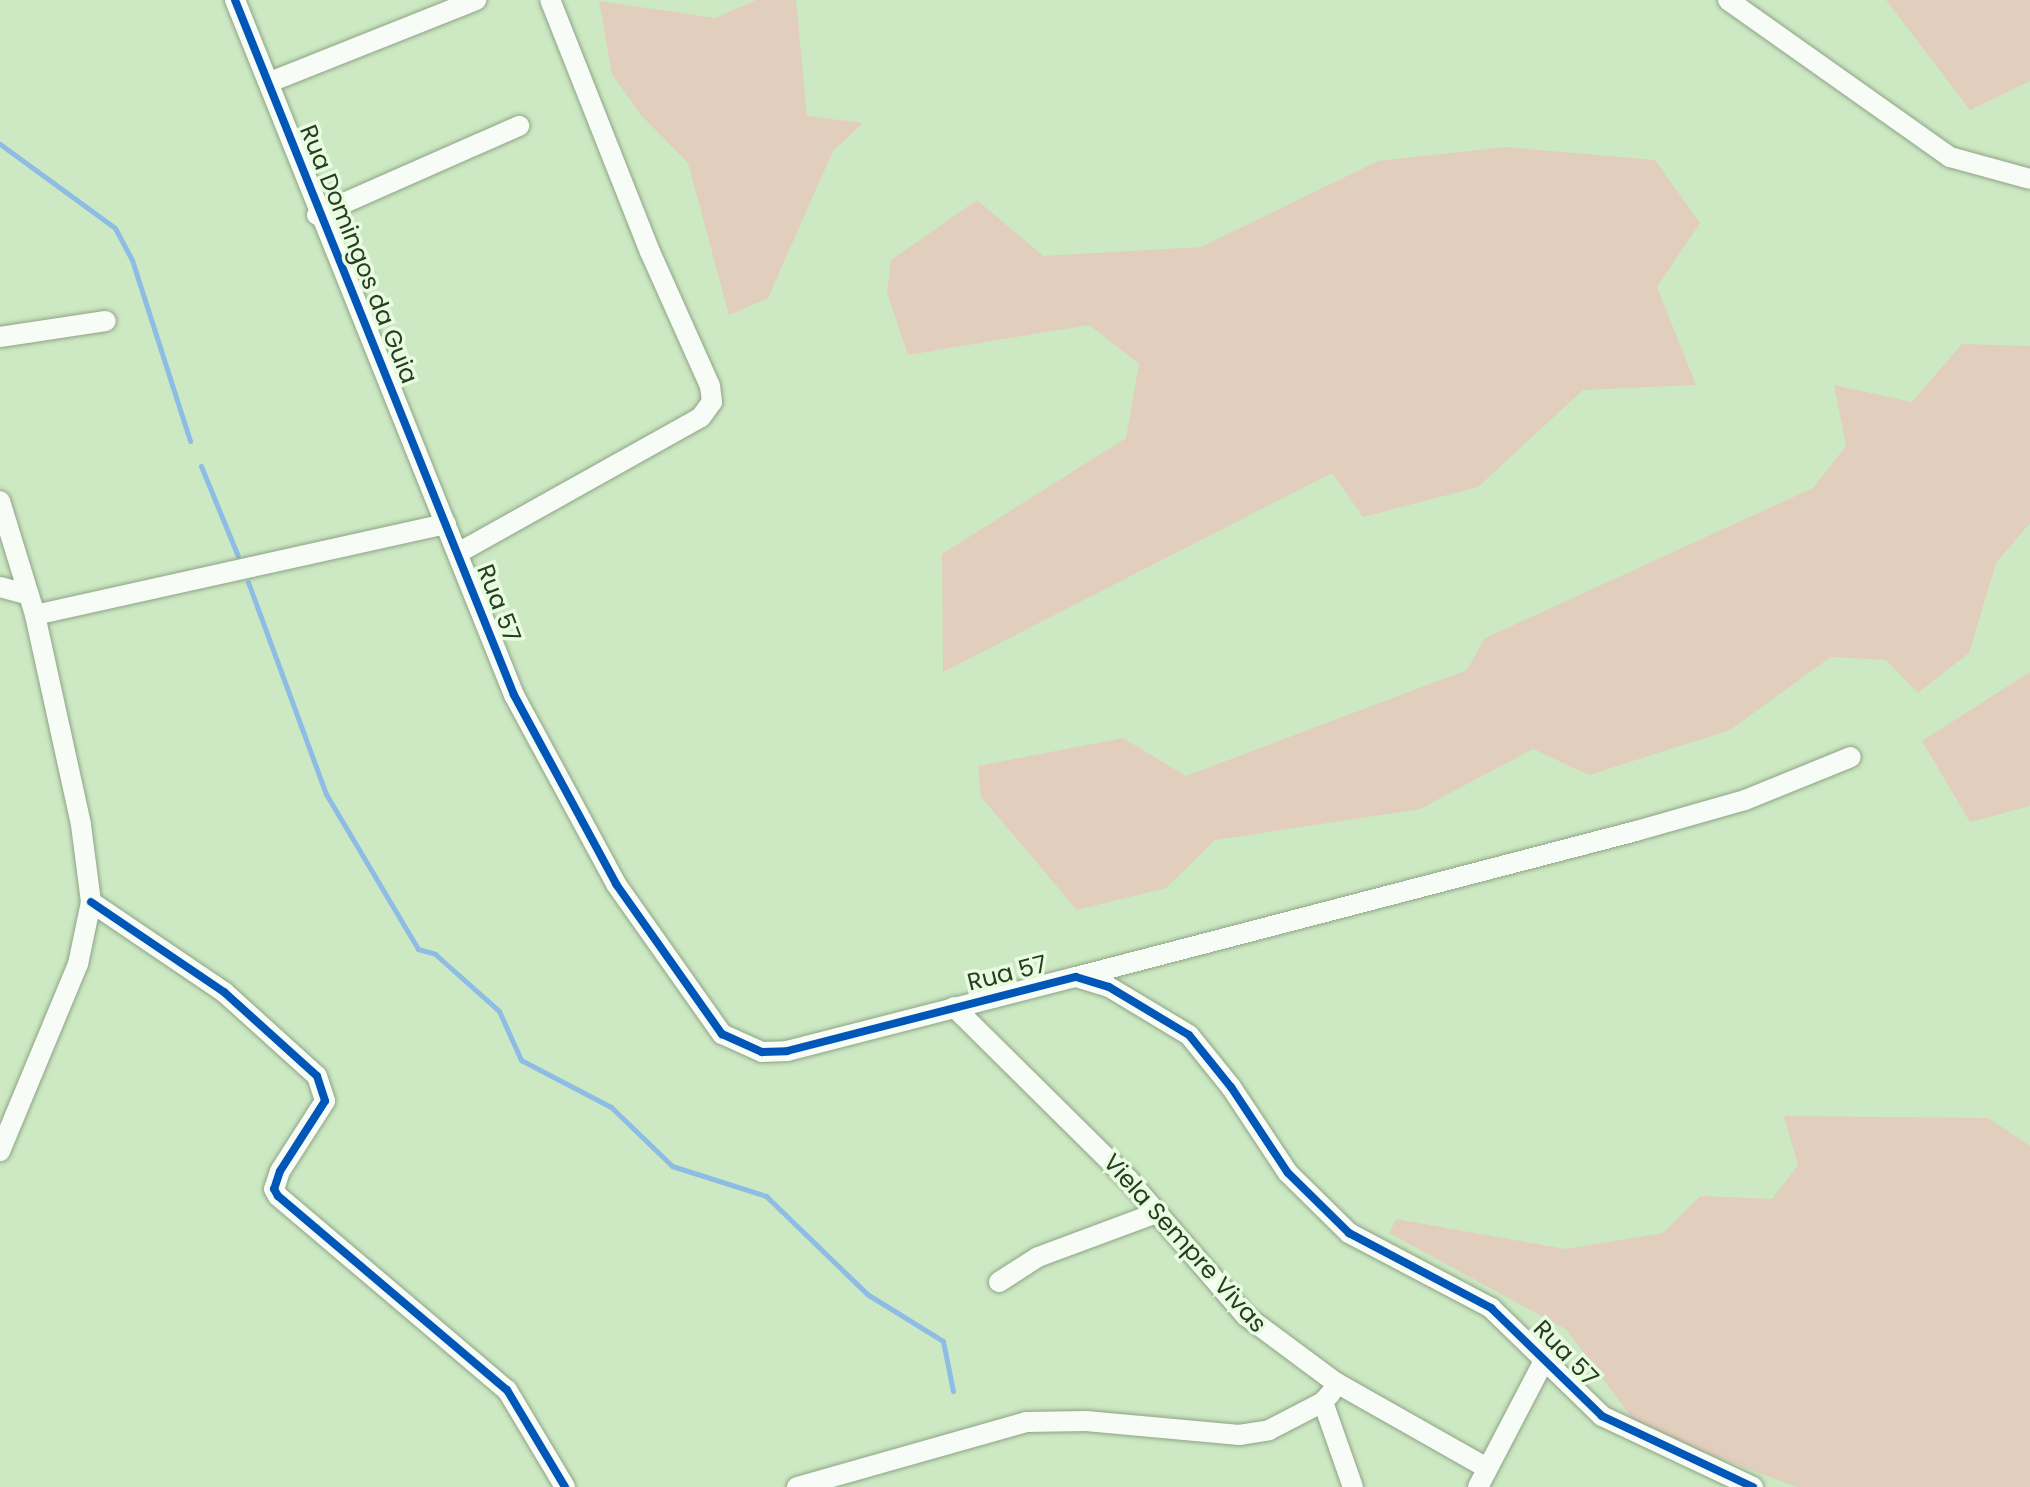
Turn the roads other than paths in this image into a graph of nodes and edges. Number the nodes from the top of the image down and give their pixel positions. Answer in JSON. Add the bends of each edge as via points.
{"nodes":[{"id":1,"x":235,"y":0,"type":"edge"},
{"id":2,"x":476,"y":0,"type":"edge"},
{"id":3,"x":550,"y":0,"type":"edge"},
{"id":4,"x":1728,"y":0,"type":"edge"},
{"id":5,"x":270,"y":82,"type":"junction"},
{"id":6,"x":519,"y":126,"type":"dead end"},
{"id":7,"x":2030,"y":179,"type":"edge"},
{"id":8,"x":317,"y":215,"type":"junction"},
{"id":9,"x":106,"y":321,"type":"dead end"},
{"id":10,"x":0,"y":337,"type":"edge"},
{"id":11,"x":0,"y":501,"type":"edge"},
{"id":12,"x":446,"y":524,"type":"junction"},
{"id":13,"x":6,"y":547,"type":"edge"},
{"id":14,"x":458,"y":553,"type":"junction"},
{"id":15,"x":0,"y":587,"type":"edge"},
{"id":16,"x":32,"y":605,"type":"junction"},
{"id":17,"x":1851,"y":757,"type":"dead end"},
{"id":18,"x":91,"y":902,"type":"junction"},
{"id":19,"x":1076,"y":977,"type":"junction"},
{"id":20,"x":954,"y":1007,"type":"junction"},
{"id":21,"x":0,"y":1151,"type":"edge"},
{"id":22,"x":1156,"y":1213,"type":"junction"},
{"id":23,"x":999,"y":1282,"type":"dead end"},
{"id":24,"x":1544,"y":1361,"type":"junction"},
{"id":25,"x":1338,"y":1384,"type":"junction"},
{"id":26,"x":1323,"y":1402,"type":"junction"},
{"id":27,"x":1482,"y":1477,"type":"edge"},
{"id":28,"x":560,"y":1480,"type":"edge"},
{"id":29,"x":797,"y":1487,"type":"edge"},
{"id":30,"x":1353,"y":1487,"type":"edge"},
{"id":31,"x":1753,"y":1487,"type":"edge"}],
"edges":[{"from":1,"to":5,"type":"street","name":"Rua Domingos da Guia"},
{"from":2,"to":5,"type":"street"},
{"from":3,"to":14,"type":"street","via":[[650,252],[710,386],[712,402],[701,417]]},
{"from":4,"to":7,"type":"street","via":[[1950,157]]},
{"from":5,"to":8,"type":"street","name":"Rua Domingos da Guia"},
{"from":6,"to":8,"type":"street"},
{"from":8,"to":12,"type":"street","name":"Rua Domingos da Guia"},
{"from":9,"to":10,"type":"street"},
{"from":11,"to":13,"type":"street"},
{"from":12,"to":14,"type":"street","name":"Rua 57"},
{"from":12,"to":16,"type":"street"},
{"from":13,"to":16,"type":"street"},
{"from":14,"to":20,"type":"street","name":"Rua 57","via":[[540,748],[616,884],[670,968],[722,1034],[762,1052],[787,1051]]},
{"from":15,"to":16,"type":"street"},
{"from":16,"to":18,"type":"street","via":[[81,825]]},
{"from":17,"to":19,"type":"street","via":[[1745,800],[1636,831]]},
{"from":18,"to":21,"type":"street","via":[[78,964]]},
{"from":18,"to":28,"type":"street","via":[[224,992],[317,1076],[325,1101],[280,1171],[274,1189],[278,1196],[507,1390]]},
{"from":19,"to":20,"type":"street","name":"Rua 57"},
{"from":19,"to":24,"type":"street","name":"Rua 57","via":[[1143,1003],[1189,1035],[1312,1201],[1378,1252],[1491,1308]]},
{"from":20,"to":22,"type":"street","name":"Viela Sempre Vivas","via":[[1069,1118]]},
{"from":22,"to":23,"type":"street","via":[[1038,1257]]},
{"from":22,"to":25,"type":"street","name":"Viela Sempre Vivas","via":[[1246,1316]]},
{"from":24,"to":27,"type":"street"},
{"from":24,"to":31,"type":"street","name":"Rua 57","via":[[1612,1422]]},
{"from":25,"to":26,"type":"street"},
{"from":25,"to":27,"type":"street","name":"Viela Sempre Vivas"},
{"from":26,"to":29,"type":"street","via":[[1269,1430],[1239,1435],[1086,1421],[1026,1422]]},
{"from":26,"to":30,"type":"street"}]}
